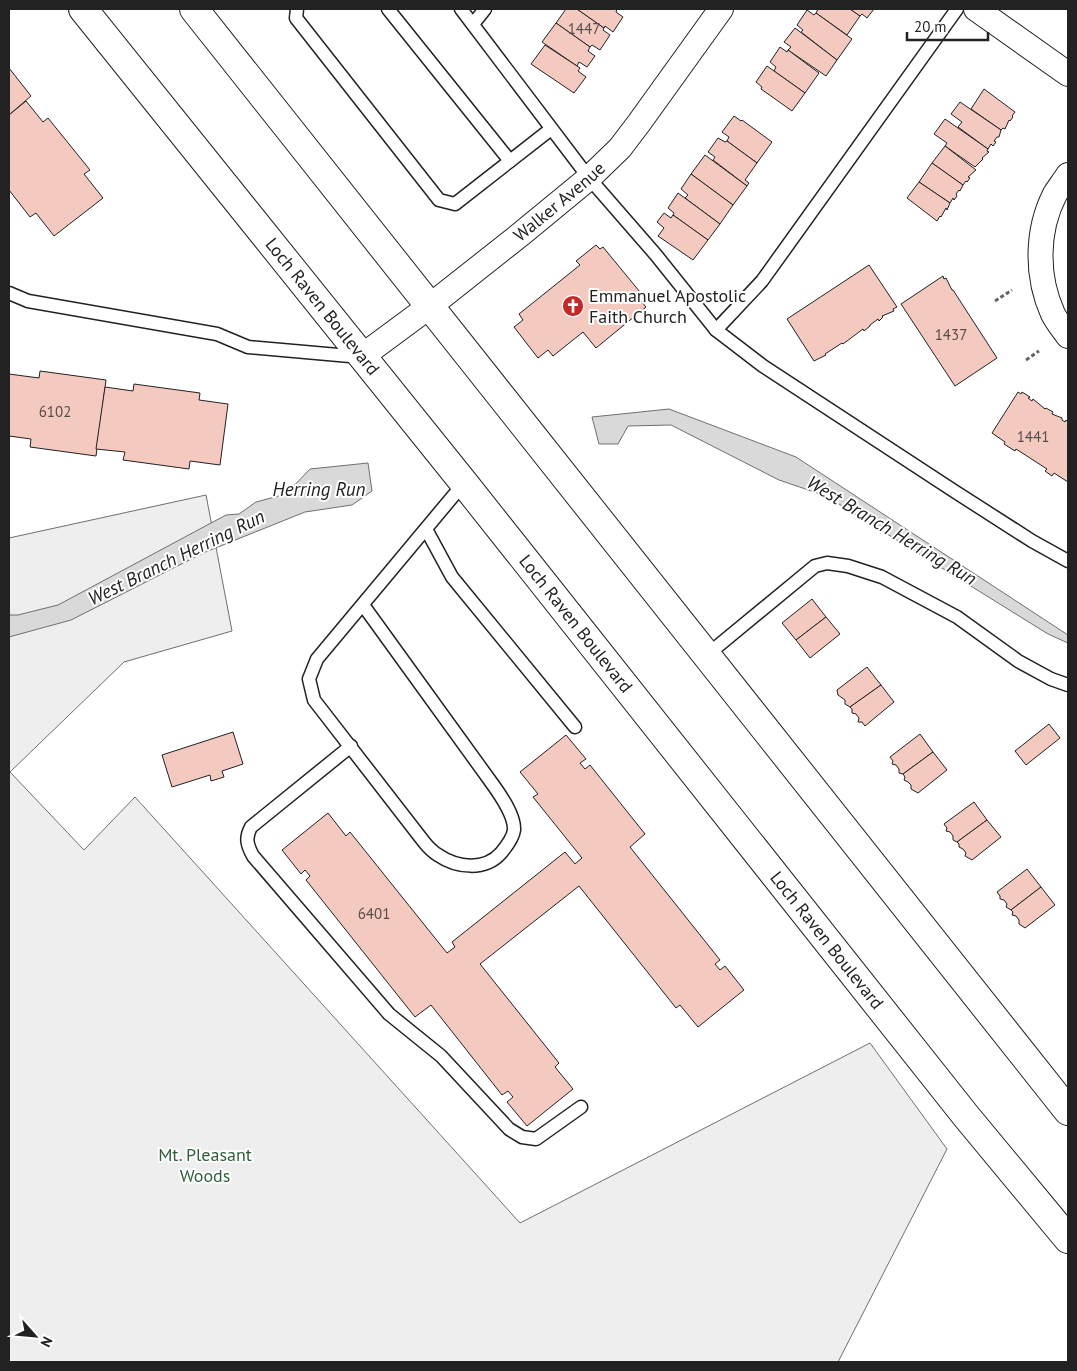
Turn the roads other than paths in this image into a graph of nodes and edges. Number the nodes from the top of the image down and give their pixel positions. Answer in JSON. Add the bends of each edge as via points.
{"nodes":[{"id":1,"x":83,"y":9,"type":"edge"},
{"id":2,"x":194,"y":9,"type":"edge"},
{"id":3,"x":297,"y":9,"type":"edge"},
{"id":4,"x":388,"y":9,"type":"edge"},
{"id":5,"x":461,"y":9,"type":"edge"},
{"id":6,"x":485,"y":9,"type":"edge"},
{"id":7,"x":721,"y":9,"type":"edge"},
{"id":8,"x":957,"y":9,"type":"edge"},
{"id":9,"x":976,"y":9,"type":"edge"},
{"id":10,"x":473,"y":24,"type":"junction"},
{"id":11,"x":1068,"y":74,"type":"edge"},
{"id":12,"x":552,"y":129,"type":"junction"},
{"id":13,"x":510,"y":161,"type":"junction"},
{"id":14,"x":1068,"y":175,"type":"edge"},
{"id":15,"x":589,"y":178,"type":"junction"},
{"id":16,"x":9,"y":293,"type":"edge"},
{"id":17,"x":430,"y":306,"type":"junction"},
{"id":18,"x":716,"y":330,"type":"junction"},
{"id":19,"x":1068,"y":336,"type":"edge"},
{"id":20,"x":361,"y":357,"type":"junction"},
{"id":21,"x":464,"y":483,"type":"junction"},
{"id":22,"x":426,"y":529,"type":"junction"},
{"id":23,"x":1068,"y":561,"type":"edge"},
{"id":24,"x":362,"y":604,"type":"junction"},
{"id":25,"x":707,"y":655,"type":"junction"},
{"id":26,"x":1068,"y":685,"type":"edge"},
{"id":27,"x":574,"y":728,"type":"dead end"},
{"id":28,"x":351,"y":746,"type":"junction"},
{"id":29,"x":581,"y":1107,"type":"dead end"},
{"id":30,"x":1068,"y":1111,"type":"edge"},
{"id":31,"x":1063,"y":1224,"type":"edge"}],
"edges":[{"from":1,"to":20,"type":"main road","name":"Loch Raven Boulevard"},
{"from":2,"to":17,"type":"main road"},
{"from":3,"to":13,"type":"lane","via":[[296,18],[439,200],[455,204]]},
{"from":4,"to":13,"type":"lane"},
{"from":5,"to":10,"type":"lane"},
{"from":6,"to":10,"type":"lane"},
{"from":7,"to":15,"type":"street","name":"Walker Avenue","via":[[640,124]]},
{"from":8,"to":18,"type":"lane","via":[[762,281]]},
{"from":9,"to":11,"type":"street"},
{"from":10,"to":12,"type":"lane"},
{"from":12,"to":13,"type":"lane"},
{"from":12,"to":15,"type":"lane"},
{"from":14,"to":19,"type":"street","via":[[1055,194],[1044,224],[1040,258],[1044,286],[1054,314]]},
{"from":15,"to":17,"type":"street","name":"Walker Avenue"},
{"from":15,"to":18,"type":"lane"},
{"from":16,"to":20,"type":"lane","via":[[28,301],[217,334],[248,347]]},
{"from":17,"to":20,"type":"street","name":"Walker Avenue"},
{"from":17,"to":25,"type":"main road"},
{"from":18,"to":23,"type":"lane","via":[[763,366],[1032,541]]},
{"from":20,"to":21,"type":"main road","name":"Loch Raven Boulevard"},
{"from":21,"to":22,"type":"lane"},
{"from":21,"to":31,"type":"main road","name":"Loch Raven Boulevard","via":[[960,1108]]},
{"from":22,"to":24,"type":"lane"},
{"from":22,"to":27,"type":"lane","via":[[452,577]]},
{"from":24,"to":28,"type":"lane","via":[[317,660],[309,679],[314,700]]},
{"from":24,"to":28,"type":"lane","via":[[501,796],[514,829],[508,845],[496,858],[481,866],[468,866],[438,856]]},
{"from":25,"to":26,"type":"lane","via":[[815,566],[826,563],[882,577],[957,617],[1018,661]]},
{"from":25,"to":30,"type":"main road"},
{"from":28,"to":29,"type":"lane","via":[[251,827],[247,846],[253,856],[389,1014],[441,1056],[508,1130],[536,1139]]}]}
